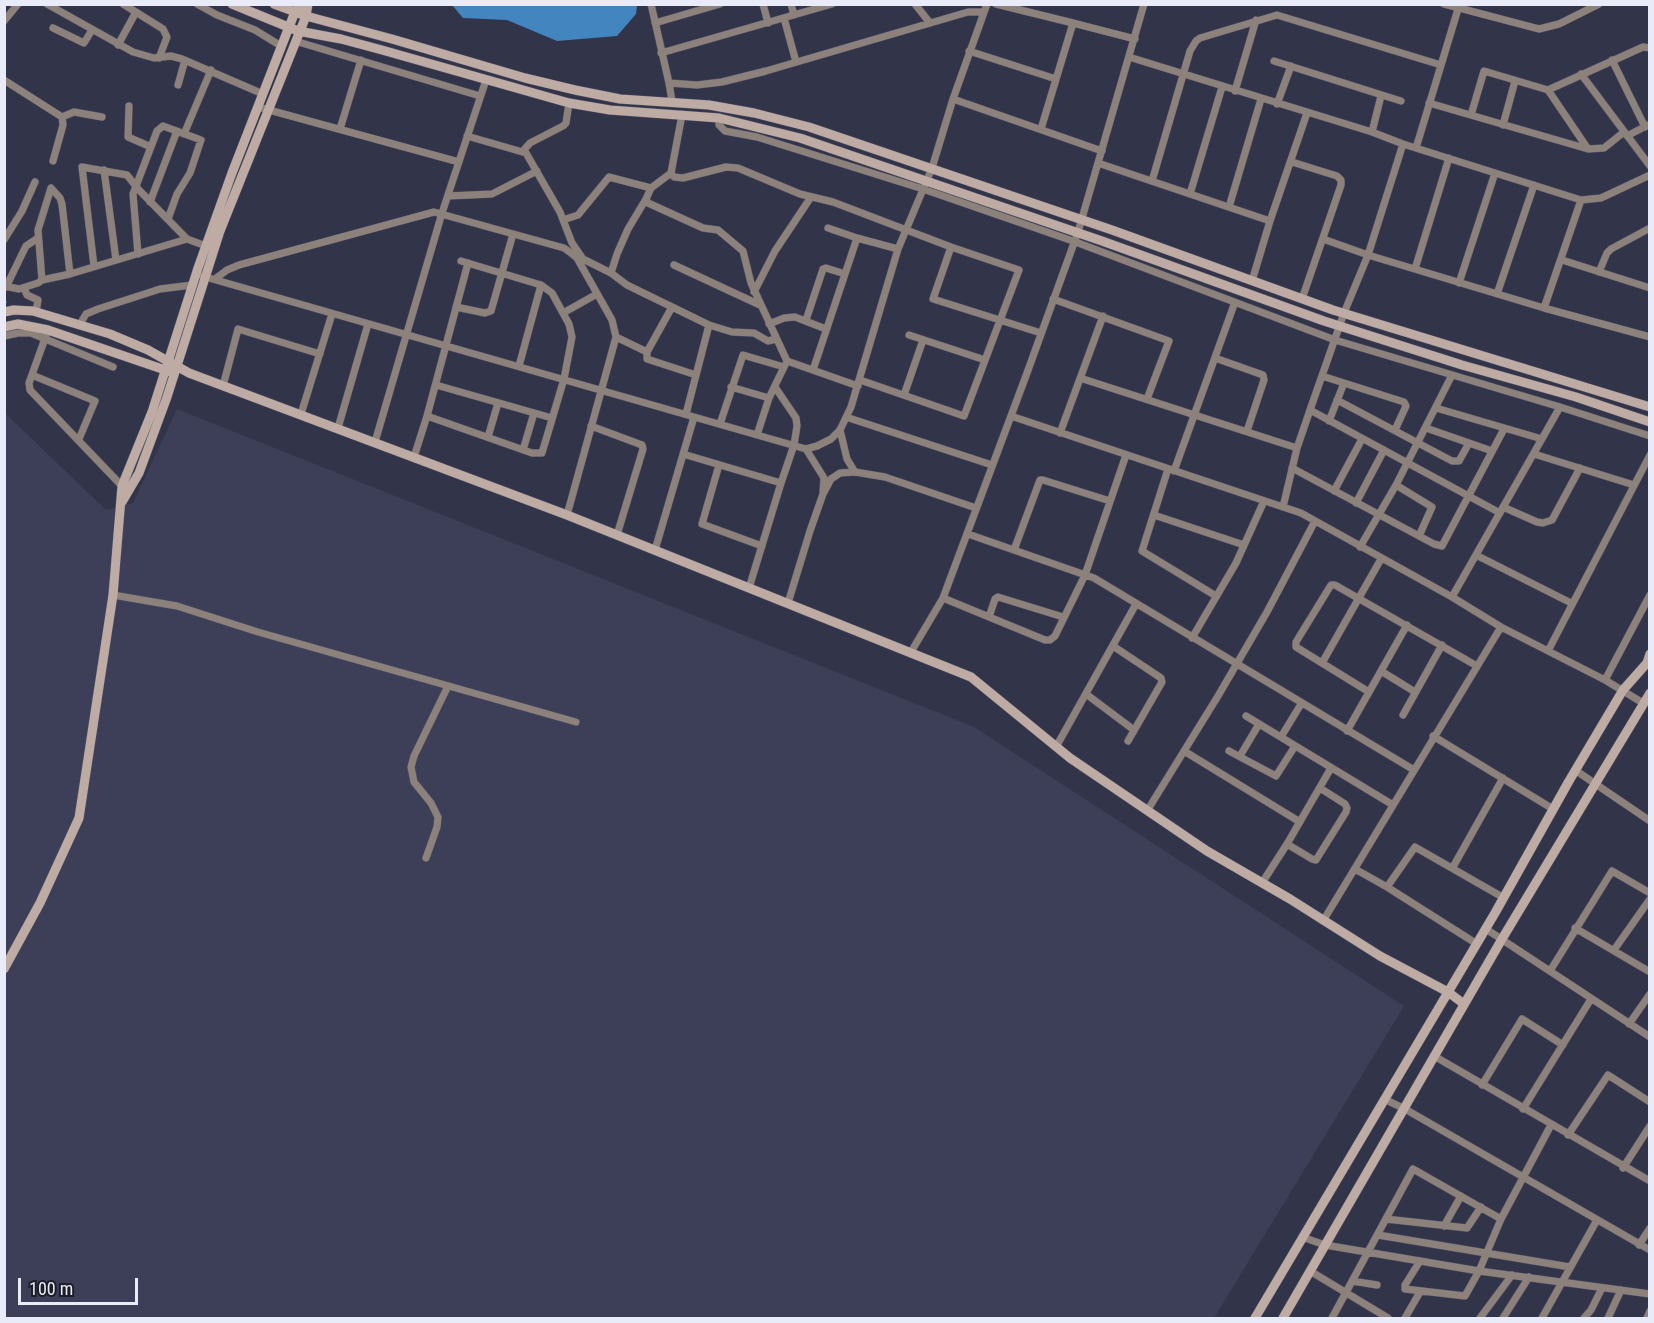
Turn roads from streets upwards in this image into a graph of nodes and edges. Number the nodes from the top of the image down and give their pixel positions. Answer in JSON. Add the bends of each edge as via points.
{"nodes":[{"id":1,"x":18,"y":4,"type":"edge"},
{"id":2,"x":47,"y":4,"type":"edge"},
{"id":3,"x":123,"y":4,"type":"edge"},
{"id":4,"x":197,"y":4,"type":"edge"},
{"id":5,"x":232,"y":4,"type":"edge"},
{"id":6,"x":274,"y":4,"type":"edge"},
{"id":7,"x":308,"y":4,"type":"edge"},
{"id":8,"x":651,"y":4,"type":"edge"},
{"id":9,"x":720,"y":4,"type":"edge"},
{"id":10,"x":763,"y":4,"type":"edge"},
{"id":11,"x":791,"y":4,"type":"edge"},
{"id":12,"x":832,"y":4,"type":"edge"},
{"id":13,"x":915,"y":4,"type":"edge"},
{"id":14,"x":987,"y":4,"type":"edge"},
{"id":15,"x":1144,"y":4,"type":"edge"},
{"id":16,"x":1444,"y":4,"type":"edge"},
{"id":17,"x":1599,"y":4,"type":"edge"},
{"id":18,"x":998,"y":5,"type":"edge"},
{"id":19,"x":298,"y":8,"type":"edge"},
{"id":20,"x":1458,"y":9,"type":"junction"},
{"id":21,"x":136,"y":12,"type":"junction"},
{"id":22,"x":983,"y":12,"type":"junction"},
{"id":23,"x":794,"y":15,"type":"junction"},
{"id":24,"x":306,"y":16,"type":"junction"},
{"id":25,"x":784,"y":18,"type":"junction"},
{"id":26,"x":1256,"y":20,"type":"junction"},
{"id":27,"x":4,"y":21,"type":"edge"},
{"id":28,"x":655,"y":23,"type":"junction"},
{"id":29,"x":768,"y":23,"type":"junction"},
{"id":30,"x":930,"y":23,"type":"junction"},
{"id":31,"x":1073,"y":23,"type":"junction"},
{"id":32,"x":53,"y":28,"type":"dead end"},
{"id":33,"x":92,"y":30,"type":"junction"},
{"id":34,"x":294,"y":33,"type":"junction"},
{"id":35,"x":1135,"y":39,"type":"junction"},
{"id":36,"x":118,"y":45,"type":"junction"},
{"id":37,"x":281,"y":46,"type":"junction"},
{"id":38,"x":1650,"y":48,"type":"edge"},
{"id":39,"x":969,"y":51,"type":"junction"},
{"id":40,"x":661,"y":53,"type":"junction"},
{"id":41,"x":1130,"y":57,"type":"junction"},
{"id":42,"x":159,"y":58,"type":"junction"},
{"id":43,"x":186,"y":60,"type":"junction"},
{"id":44,"x":361,"y":60,"type":"junction"},
{"id":45,"x":1612,"y":60,"type":"junction"},
{"id":46,"x":1274,"y":61,"type":"dead end"},
{"id":47,"x":796,"y":62,"type":"junction"},
{"id":48,"x":1441,"y":65,"type":"junction"},
{"id":49,"x":1291,"y":66,"type":"junction"},
{"id":50,"x":211,"y":70,"type":"junction"},
{"id":51,"x":1581,"y":74,"type":"junction"},
{"id":52,"x":1184,"y":75,"type":"junction"},
{"id":53,"x":1056,"y":79,"type":"junction"},
{"id":54,"x":4,"y":80,"type":"edge"},
{"id":55,"x":486,"y":80,"type":"junction"},
{"id":56,"x":1515,"y":81,"type":"junction"},
{"id":57,"x":669,"y":83,"type":"junction"},
{"id":58,"x":178,"y":85,"type":"dead end"},
{"id":59,"x":1222,"y":87,"type":"junction"},
{"id":60,"x":1548,"y":90,"type":"junction"},
{"id":61,"x":1235,"y":91,"type":"junction"},
{"id":62,"x":263,"y":94,"type":"junction"},
{"id":63,"x":480,"y":96,"type":"junction"},
{"id":64,"x":1381,"y":96,"type":"junction"},
{"id":65,"x":953,"y":99,"type":"junction"},
{"id":66,"x":1261,"y":99,"type":"junction"},
{"id":67,"x":672,"y":101,"type":"junction"},
{"id":68,"x":1401,"y":101,"type":"dead end"},
{"id":69,"x":569,"y":103,"type":"junction"},
{"id":70,"x":1429,"y":103,"type":"junction"},
{"id":71,"x":1277,"y":104,"type":"junction"},
{"id":72,"x":129,"y":106,"type":"dead end"},
{"id":73,"x":262,"y":109,"type":"junction"},
{"id":74,"x":1307,"y":113,"type":"junction"},
{"id":75,"x":682,"y":115,"type":"junction"},
{"id":76,"x":1471,"y":115,"type":"junction"},
{"id":77,"x":62,"y":117,"type":"junction"},
{"id":78,"x":102,"y":117,"type":"dead end"},
{"id":79,"x":1503,"y":125,"type":"junction"},
{"id":80,"x":1647,"y":125,"type":"edge"},
{"id":81,"x":340,"y":129,"type":"junction"},
{"id":82,"x":1041,"y":129,"type":"junction"},
{"id":83,"x":181,"y":132,"type":"junction"},
{"id":84,"x":1372,"y":132,"type":"junction"},
{"id":85,"x":1626,"y":134,"type":"junction"},
{"id":86,"x":467,"y":136,"type":"junction"},
{"id":87,"x":1403,"y":144,"type":"junction"},
{"id":88,"x":151,"y":147,"type":"junction"},
{"id":89,"x":1416,"y":148,"type":"junction"},
{"id":90,"x":1588,"y":149,"type":"junction"},
{"id":91,"x":523,"y":150,"type":"junction"},
{"id":92,"x":1102,"y":151,"type":"junction"},
{"id":93,"x":1449,"y":158,"type":"junction"},
{"id":94,"x":53,"y":162,"type":"dead end"},
{"id":95,"x":459,"y":162,"type":"junction"},
{"id":96,"x":1292,"y":162,"type":"junction"},
{"id":97,"x":1098,"y":163,"type":"junction"},
{"id":98,"x":1650,"y":166,"type":"edge"},
{"id":99,"x":932,"y":168,"type":"junction"},
{"id":100,"x":104,"y":170,"type":"junction"},
{"id":101,"x":537,"y":171,"type":"junction"},
{"id":102,"x":671,"y":173,"type":"junction"},
{"id":103,"x":1494,"y":173,"type":"junction"},
{"id":104,"x":1650,"y":175,"type":"edge"},
{"id":105,"x":1152,"y":181,"type":"junction"},
{"id":106,"x":34,"y":182,"type":"dead end"},
{"id":107,"x":924,"y":184,"type":"junction"},
{"id":108,"x":1534,"y":185,"type":"junction"},
{"id":109,"x":135,"y":186,"type":"junction"},
{"id":110,"x":651,"y":188,"type":"junction"},
{"id":111,"x":1190,"y":194,"type":"junction"},
{"id":112,"x":448,"y":196,"type":"junction"},
{"id":113,"x":811,"y":197,"type":"junction"},
{"id":114,"x":646,"y":199,"type":"junction"},
{"id":115,"x":1581,"y":200,"type":"junction"},
{"id":116,"x":150,"y":202,"type":"junction"},
{"id":117,"x":1229,"y":207,"type":"junction"},
{"id":118,"x":442,"y":213,"type":"junction"},
{"id":119,"x":168,"y":219,"type":"junction"},
{"id":120,"x":1082,"y":219,"type":"junction"},
{"id":121,"x":563,"y":220,"type":"junction"},
{"id":122,"x":1270,"y":221,"type":"junction"},
{"id":123,"x":828,"y":228,"type":"dead end"},
{"id":124,"x":1650,"y":228,"type":"edge"},
{"id":125,"x":905,"y":230,"type":"junction"},
{"id":126,"x":513,"y":234,"type":"junction"},
{"id":127,"x":1075,"y":237,"type":"junction"},
{"id":128,"x":38,"y":238,"type":"junction"},
{"id":129,"x":857,"y":238,"type":"junction"},
{"id":130,"x":187,"y":239,"type":"junction"},
{"id":131,"x":1323,"y":239,"type":"junction"},
{"id":132,"x":4,"y":240,"type":"edge"},
{"id":133,"x":206,"y":246,"type":"junction"},
{"id":134,"x":951,"y":247,"type":"junction"},
{"id":135,"x":898,"y":249,"type":"junction"},
{"id":136,"x":138,"y":254,"type":"junction"},
{"id":137,"x":1368,"y":255,"type":"junction"},
{"id":138,"x":580,"y":259,"type":"junction"},
{"id":139,"x":116,"y":260,"type":"junction"},
{"id":140,"x":1562,"y":260,"type":"junction"},
{"id":141,"x":675,"y":265,"type":"dead end"},
{"id":142,"x":94,"y":266,"type":"junction"},
{"id":143,"x":1415,"y":269,"type":"junction"},
{"id":144,"x":1599,"y":272,"type":"junction"},
{"id":145,"x":502,"y":273,"type":"junction"},
{"id":146,"x":611,"y":273,"type":"junction"},
{"id":147,"x":70,"y":274,"type":"junction"},
{"id":148,"x":845,"y":274,"type":"junction"},
{"id":149,"x":205,"y":277,"type":"junction"},
{"id":150,"x":42,"y":280,"type":"junction"},
{"id":151,"x":1252,"y":281,"type":"junction"},
{"id":152,"x":1459,"y":283,"type":"junction"},
{"id":153,"x":192,"y":285,"type":"junction"},
{"id":154,"x":541,"y":285,"type":"junction"},
{"id":155,"x":5,"y":286,"type":"edge"},
{"id":156,"x":24,"y":288,"type":"junction"},
{"id":157,"x":1650,"y":288,"type":"edge"},
{"id":158,"x":754,"y":292,"type":"junction"},
{"id":159,"x":597,"y":294,"type":"junction"},
{"id":160,"x":1497,"y":294,"type":"junction"},
{"id":161,"x":1053,"y":299,"type":"junction"},
{"id":162,"x":1302,"y":299,"type":"junction"},
{"id":163,"x":1235,"y":302,"type":"junction"},
{"id":164,"x":760,"y":305,"type":"junction"},
{"id":165,"x":456,"y":307,"type":"junction"},
{"id":166,"x":672,"y":307,"type":"junction"},
{"id":167,"x":1544,"y":308,"type":"junction"},
{"id":168,"x":4,"y":312,"type":"edge"},
{"id":169,"x":36,"y":312,"type":"junction"},
{"id":170,"x":563,"y":313,"type":"junction"},
{"id":171,"x":1344,"y":313,"type":"junction"},
{"id":172,"x":333,"y":314,"type":"junction"},
{"id":173,"x":1103,"y":316,"type":"junction"},
{"id":174,"x":806,"y":320,"type":"junction"},
{"id":175,"x":1000,"y":320,"type":"junction"},
{"id":176,"x":80,"y":324,"type":"junction"},
{"id":177,"x":368,"y":324,"type":"junction"},
{"id":178,"x":768,"y":324,"type":"junction"},
{"id":179,"x":710,"y":325,"type":"junction"},
{"id":180,"x":1340,"y":326,"type":"junction"},
{"id":181,"x":4,"y":327,"type":"edge"},
{"id":182,"x":826,"y":329,"type":"junction"},
{"id":183,"x":1041,"y":333,"type":"junction"},
{"id":184,"x":47,"y":334,"type":"junction"},
{"id":185,"x":407,"y":334,"type":"junction"},
{"id":186,"x":909,"y":335,"type":"dead end"},
{"id":187,"x":4,"y":336,"type":"edge"},
{"id":188,"x":615,"y":337,"type":"junction"},
{"id":189,"x":1650,"y":337,"type":"edge"},
{"id":190,"x":776,"y":339,"type":"junction"},
{"id":191,"x":923,"y":339,"type":"junction"},
{"id":192,"x":1335,"y":340,"type":"junction"},
{"id":193,"x":445,"y":345,"type":"junction"},
{"id":194,"x":647,"y":352,"type":"junction"},
{"id":195,"x":320,"y":354,"type":"junction"},
{"id":196,"x":1215,"y":358,"type":"junction"},
{"id":197,"x":985,"y":360,"type":"junction"},
{"id":198,"x":786,"y":364,"type":"junction"},
{"id":199,"x":519,"y":366,"type":"junction"},
{"id":200,"x":113,"y":367,"type":"dead end"},
{"id":201,"x":171,"y":367,"type":"junction"},
{"id":202,"x":813,"y":370,"type":"junction"},
{"id":203,"x":32,"y":375,"type":"junction"},
{"id":204,"x":696,"y":375,"type":"junction"},
{"id":205,"x":1452,"y":375,"type":"junction"},
{"id":206,"x":1322,"y":376,"type":"junction"},
{"id":207,"x":1080,"y":378,"type":"junction"},
{"id":208,"x":564,"y":380,"type":"junction"},
{"id":209,"x":859,"y":383,"type":"junction"},
{"id":210,"x":1344,"y":383,"type":"junction"},
{"id":211,"x":436,"y":385,"type":"junction"},
{"id":212,"x":223,"y":386,"type":"junction"},
{"id":213,"x":731,"y":387,"type":"junction"},
{"id":214,"x":775,"y":387,"type":"junction"},
{"id":215,"x":601,"y":390,"type":"junction"},
{"id":216,"x":904,"y":395,"type":"junction"},
{"id":217,"x":769,"y":398,"type":"junction"},
{"id":218,"x":1147,"y":399,"type":"junction"},
{"id":219,"x":1337,"y":400,"type":"junction"},
{"id":220,"x":498,"y":403,"type":"junction"},
{"id":221,"x":1560,"y":407,"type":"junction"},
{"id":222,"x":1650,"y":407,"type":"edge"},
{"id":223,"x":1436,"y":408,"type":"junction"},
{"id":224,"x":1310,"y":410,"type":"junction"},
{"id":225,"x":534,"y":413,"type":"junction"},
{"id":226,"x":301,"y":414,"type":"junction"},
{"id":227,"x":1194,"y":414,"type":"junction"},
{"id":228,"x":690,"y":415,"type":"junction"},
{"id":229,"x":427,"y":416,"type":"junction"},
{"id":230,"x":1011,"y":416,"type":"junction"},
{"id":231,"x":846,"y":417,"type":"junction"},
{"id":232,"x":552,"y":418,"type":"junction"},
{"id":233,"x":1329,"y":421,"type":"junction"},
{"id":234,"x":1650,"y":422,"type":"edge"},
{"id":235,"x":720,"y":424,"type":"junction"},
{"id":236,"x":591,"y":426,"type":"junction"},
{"id":237,"x":338,"y":428,"type":"junction"},
{"id":238,"x":1426,"y":428,"type":"junction"},
{"id":239,"x":1504,"y":429,"type":"junction"},
{"id":240,"x":840,"y":430,"type":"junction"},
{"id":241,"x":1395,"y":430,"type":"junction"},
{"id":242,"x":1247,"y":431,"type":"junction"},
{"id":243,"x":1060,"y":433,"type":"junction"},
{"id":244,"x":757,"y":435,"type":"junction"},
{"id":245,"x":1650,"y":436,"type":"edge"},
{"id":246,"x":488,"y":437,"type":"junction"},
{"id":247,"x":1362,"y":439,"type":"junction"},
{"id":248,"x":1542,"y":439,"type":"junction"},
{"id":249,"x":78,"y":440,"type":"junction"},
{"id":250,"x":375,"y":442,"type":"junction"},
{"id":251,"x":1418,"y":442,"type":"junction"},
{"id":252,"x":1469,"y":443,"type":"junction"},
{"id":253,"x":794,"y":445,"type":"junction"},
{"id":254,"x":806,"y":448,"type":"junction"},
{"id":255,"x":1297,"y":448,"type":"junction"},
{"id":256,"x":523,"y":450,"type":"junction"},
{"id":257,"x":1384,"y":450,"type":"junction"},
{"id":258,"x":1492,"y":451,"type":"junction"},
{"id":259,"x":683,"y":454,"type":"junction"},
{"id":260,"x":1534,"y":454,"type":"junction"},
{"id":261,"x":1650,"y":454,"type":"edge"},
{"id":262,"x":1126,"y":455,"type":"junction"},
{"id":263,"x":414,"y":457,"type":"junction"},
{"id":264,"x":1407,"y":463,"type":"junction"},
{"id":265,"x":718,"y":465,"type":"junction"},
{"id":266,"x":992,"y":465,"type":"junction"},
{"id":267,"x":1292,"y":468,"type":"junction"},
{"id":268,"x":1581,"y":468,"type":"junction"},
{"id":269,"x":1171,"y":470,"type":"junction"},
{"id":270,"x":855,"y":472,"type":"junction"},
{"id":271,"x":781,"y":483,"type":"junction"},
{"id":272,"x":1396,"y":485,"type":"junction"},
{"id":273,"x":1634,"y":485,"type":"junction"},
{"id":274,"x":122,"y":486,"type":"junction"},
{"id":275,"x":1334,"y":491,"type":"junction"},
{"id":276,"x":823,"y":494,"type":"junction"},
{"id":277,"x":1469,"y":496,"type":"junction"},
{"id":278,"x":1110,"y":501,"type":"junction"},
{"id":279,"x":1264,"y":501,"type":"junction"},
{"id":280,"x":1356,"y":503,"type":"junction"},
{"id":281,"x":121,"y":505,"type":"junction"},
{"id":282,"x":1283,"y":507,"type":"junction"},
{"id":283,"x":976,"y":508,"type":"junction"},
{"id":284,"x":1502,"y":510,"type":"junction"},
{"id":285,"x":567,"y":515,"type":"junction"},
{"id":286,"x":1154,"y":515,"type":"junction"},
{"id":287,"x":1378,"y":515,"type":"junction"},
{"id":288,"x":1315,"y":521,"type":"junction"},
{"id":289,"x":968,"y":534,"type":"junction"},
{"id":290,"x":617,"y":535,"type":"junction"},
{"id":291,"x":1419,"y":536,"type":"junction"},
{"id":292,"x":1244,"y":545,"type":"junction"},
{"id":293,"x":762,"y":546,"type":"junction"},
{"id":294,"x":1360,"y":547,"type":"junction"},
{"id":295,"x":655,"y":550,"type":"junction"},
{"id":296,"x":1014,"y":550,"type":"junction"},
{"id":297,"x":1476,"y":555,"type":"junction"},
{"id":298,"x":1381,"y":559,"type":"junction"},
{"id":299,"x":1085,"y":575,"type":"junction"},
{"id":300,"x":749,"y":588,"type":"junction"},
{"id":301,"x":113,"y":595,"type":"junction"},
{"id":302,"x":1650,"y":595,"type":"edge"},
{"id":303,"x":1216,"y":596,"type":"junction"},
{"id":304,"x":1452,"y":597,"type":"junction"},
{"id":305,"x":943,"y":598,"type":"junction"},
{"id":306,"x":1359,"y":598,"type":"junction"},
{"id":307,"x":789,"y":603,"type":"junction"},
{"id":308,"x":1571,"y":603,"type":"junction"},
{"id":309,"x":1136,"y":604,"type":"junction"},
{"id":310,"x":989,"y":617,"type":"junction"},
{"id":311,"x":1063,"y":617,"type":"junction"},
{"id":312,"x":1407,"y":625,"type":"junction"},
{"id":313,"x":1501,"y":627,"type":"junction"},
{"id":314,"x":1192,"y":638,"type":"junction"},
{"id":315,"x":1442,"y":645,"type":"junction"},
{"id":316,"x":1113,"y":646,"type":"junction"},
{"id":317,"x":1548,"y":651,"type":"junction"},
{"id":318,"x":911,"y":652,"type":"junction"},
{"id":319,"x":1649,"y":660,"type":"edge"},
{"id":320,"x":1322,"y":663,"type":"junction"},
{"id":321,"x":1237,"y":665,"type":"junction"},
{"id":322,"x":1477,"y":666,"type":"junction"},
{"id":323,"x":1382,"y":670,"type":"junction"},
{"id":324,"x":1605,"y":680,"type":"junction"},
{"id":325,"x":448,"y":686,"type":"junction"},
{"id":326,"x":1623,"y":690,"type":"junction"},
{"id":327,"x":1369,"y":692,"type":"junction"},
{"id":328,"x":1415,"y":692,"type":"junction"},
{"id":329,"x":1650,"y":693,"type":"edge"},
{"id":330,"x":1086,"y":694,"type":"junction"},
{"id":331,"x":1644,"y":703,"type":"junction"},
{"id":332,"x":1301,"y":704,"type":"junction"},
{"id":333,"x":1403,"y":715,"type":"dead end"},
{"id":334,"x":1246,"y":716,"type":"dead end"},
{"id":335,"x":576,"y":722,"type":"dead end"},
{"id":336,"x":1259,"y":724,"type":"junction"},
{"id":337,"x":1134,"y":730,"type":"junction"},
{"id":338,"x":1347,"y":731,"type":"junction"},
{"id":339,"x":1433,"y":736,"type":"junction"},
{"id":340,"x":1281,"y":737,"type":"junction"},
{"id":341,"x":1128,"y":741,"type":"dead end"},
{"id":342,"x":1295,"y":746,"type":"junction"},
{"id":343,"x":1056,"y":747,"type":"junction"},
{"id":344,"x":1185,"y":751,"type":"junction"},
{"id":345,"x":1229,"y":751,"type":"dead end"},
{"id":346,"x":1240,"y":756,"type":"junction"},
{"id":347,"x":1331,"y":768,"type":"junction"},
{"id":348,"x":1414,"y":770,"type":"junction"},
{"id":349,"x":1575,"y":770,"type":"junction"},
{"id":350,"x":1503,"y":778,"type":"junction"},
{"id":351,"x":1595,"y":786,"type":"junction"},
{"id":352,"x":1320,"y":788,"type":"junction"},
{"id":353,"x":1393,"y":805,"type":"junction"},
{"id":354,"x":1553,"y":809,"type":"junction"},
{"id":355,"x":1147,"y":811,"type":"junction"},
{"id":356,"x":1650,"y":821,"type":"edge"},
{"id":357,"x":1300,"y":822,"type":"junction"},
{"id":358,"x":1287,"y":844,"type":"junction"},
{"id":359,"x":426,"y":858,"type":"dead end"},
{"id":360,"x":1453,"y":867,"type":"junction"},
{"id":361,"x":1355,"y":868,"type":"junction"},
{"id":362,"x":1262,"y":883,"type":"junction"},
{"id":363,"x":1388,"y":887,"type":"junction"},
{"id":364,"x":1650,"y":893,"type":"edge"},
{"id":365,"x":1504,"y":898,"type":"junction"},
{"id":366,"x":1650,"y":899,"type":"edge"},
{"id":367,"x":1323,"y":921,"type":"junction"},
{"id":368,"x":1575,"y":928,"type":"junction"},
{"id":369,"x":1485,"y":929,"type":"junction"},
{"id":370,"x":1502,"y":939,"type":"junction"},
{"id":371,"x":1477,"y":944,"type":"junction"},
{"id":372,"x":1614,"y":950,"type":"junction"},
{"id":373,"x":4,"y":969,"type":"edge"},
{"id":374,"x":1550,"y":971,"type":"junction"},
{"id":375,"x":1650,"y":972,"type":"edge"},
{"id":376,"x":1448,"y":992,"type":"junction"},
{"id":377,"x":1650,"y":994,"type":"edge"},
{"id":378,"x":1591,"y":999,"type":"junction"},
{"id":379,"x":1464,"y":1004,"type":"junction"},
{"id":380,"x":1629,"y":1024,"type":"junction"},
{"id":381,"x":1650,"y":1037,"type":"edge"},
{"id":382,"x":1563,"y":1045,"type":"junction"},
{"id":383,"x":1434,"y":1056,"type":"junction"},
{"id":384,"x":1482,"y":1085,"type":"junction"},
{"id":385,"x":1384,"y":1100,"type":"junction"},
{"id":386,"x":1650,"y":1102,"type":"edge"},
{"id":387,"x":1405,"y":1109,"type":"junction"},
{"id":388,"x":1523,"y":1109,"type":"junction"},
{"id":389,"x":1551,"y":1125,"type":"junction"},
{"id":390,"x":1650,"y":1126,"type":"edge"},
{"id":391,"x":1568,"y":1136,"type":"junction"},
{"id":392,"x":1623,"y":1167,"type":"junction"},
{"id":393,"x":1524,"y":1178,"type":"junction"},
{"id":394,"x":1650,"y":1181,"type":"edge"},
{"id":395,"x":1461,"y":1196,"type":"junction"},
{"id":396,"x":1481,"y":1207,"type":"junction"},
{"id":397,"x":1386,"y":1219,"type":"junction"},
{"id":398,"x":1502,"y":1219,"type":"junction"},
{"id":399,"x":1597,"y":1220,"type":"junction"},
{"id":400,"x":1444,"y":1226,"type":"junction"},
{"id":401,"x":1650,"y":1228,"type":"edge"},
{"id":402,"x":1378,"y":1235,"type":"junction"},
{"id":403,"x":1302,"y":1237,"type":"junction"},
{"id":404,"x":1325,"y":1245,"type":"junction"},
{"id":405,"x":1640,"y":1245,"type":"junction"},
{"id":406,"x":1650,"y":1250,"type":"edge"},
{"id":407,"x":1369,"y":1252,"type":"junction"},
{"id":408,"x":1485,"y":1252,"type":"junction"},
{"id":409,"x":1420,"y":1261,"type":"junction"},
{"id":410,"x":1570,"y":1267,"type":"junction"},
{"id":411,"x":1310,"y":1271,"type":"junction"},
{"id":412,"x":1479,"y":1271,"type":"junction"},
{"id":413,"x":1512,"y":1275,"type":"junction"},
{"id":414,"x":1529,"y":1277,"type":"junction"},
{"id":415,"x":1352,"y":1281,"type":"junction"},
{"id":416,"x":1562,"y":1282,"type":"junction"},
{"id":417,"x":1377,"y":1285,"type":"dead end"},
{"id":418,"x":1602,"y":1288,"type":"junction"},
{"id":419,"x":1621,"y":1290,"type":"junction"},
{"id":420,"x":1420,"y":1292,"type":"junction"},
{"id":421,"x":1346,"y":1293,"type":"junction"},
{"id":422,"x":1650,"y":1294,"type":"edge"},
{"id":423,"x":1650,"y":1311,"type":"edge"},
{"id":424,"x":1377,"y":1316,"type":"edge"},
{"id":425,"x":1255,"y":1318,"type":"edge"},
{"id":426,"x":1283,"y":1318,"type":"edge"},
{"id":427,"x":1332,"y":1318,"type":"edge"},
{"id":428,"x":1388,"y":1318,"type":"edge"},
{"id":429,"x":1405,"y":1318,"type":"edge"},
{"id":430,"x":1480,"y":1318,"type":"edge"},
{"id":431,"x":1503,"y":1318,"type":"edge"},
{"id":432,"x":1542,"y":1318,"type":"edge"},
{"id":433,"x":1584,"y":1318,"type":"edge"},
{"id":434,"x":1608,"y":1318,"type":"edge"},
{"id":435,"x":1647,"y":1318,"type":"edge"}],
"edges":[{"from":1,"to":27,"type":"street"},
{"from":2,"to":33,"type":"street"},
{"from":3,"to":21,"type":"street"},
{"from":4,"to":37,"type":"street"},
{"from":5,"to":34,"type":"street"},
{"from":6,"to":19,"type":"street"},
{"from":7,"to":24,"type":"street"},
{"from":8,"to":28,"type":"street"},
{"from":9,"to":28,"type":"street"},
{"from":10,"to":29,"type":"street"},
{"from":11,"to":23,"type":"street"},
{"from":12,"to":23,"type":"street"},
{"from":13,"to":30,"type":"street"},
{"from":14,"to":22,"type":"street"},
{"from":15,"to":35,"type":"street"},
{"from":16,"to":20,"type":"street"},
{"from":17,"to":20,"type":"street","via":[[1560,24],[1539,29]]},
{"from":18,"to":31,"type":"street"},
{"from":19,"to":24,"type":"street"},
{"from":19,"to":34,"type":"street"},
{"from":20,"to":48,"type":"street"},
{"from":21,"to":36,"type":"street"},
{"from":21,"to":42,"type":"street","via":[[165,33]]},
{"from":22,"to":30,"type":"street","via":[[968,12]]},
{"from":22,"to":39,"type":"street"},
{"from":23,"to":25,"type":"street"},
{"from":24,"to":34,"type":"street"},
{"from":24,"to":67,"type":"street","via":[[575,90],[620,99]]},
{"from":25,"to":29,"type":"street"},
{"from":25,"to":47,"type":"street"},
{"from":26,"to":48,"type":"street","via":[[1287,16]]},
{"from":26,"to":52,"type":"street","via":[[1196,41]]},
{"from":26,"to":61,"type":"street"},
{"from":28,"to":40,"type":"street"},
{"from":29,"to":40,"type":"street"},
{"from":30,"to":47,"type":"street"},
{"from":31,"to":35,"type":"street"},
{"from":31,"to":53,"type":"street"},
{"from":32,"to":33,"type":"street","via":[[84,43]]},
{"from":33,"to":36,"type":"street"},
{"from":34,"to":37,"type":"street"},
{"from":34,"to":44,"type":"street"},
{"from":34,"to":55,"type":"street","via":[[341,39]]},
{"from":34,"to":73,"type":"street"},
{"from":35,"to":41,"type":"street"},
{"from":36,"to":42,"type":"street","via":[[145,57]]},
{"from":37,"to":62,"type":"street"},
{"from":38,"to":45,"type":"street","via":[[1643,47]]},
{"from":39,"to":53,"type":"street"},
{"from":39,"to":65,"type":"street"},
{"from":40,"to":57,"type":"street"},
{"from":41,"to":52,"type":"street"},
{"from":41,"to":92,"type":"street"},
{"from":42,"to":43,"type":"street"},
{"from":43,"to":50,"type":"street"},
{"from":43,"to":58,"type":"street"},
{"from":44,"to":63,"type":"street"},
{"from":44,"to":81,"type":"street"},
{"from":45,"to":51,"type":"street"},
{"from":45,"to":80,"type":"street"},
{"from":46,"to":49,"type":"street"},
{"from":47,"to":57,"type":"street","via":[[711,84]]},
{"from":48,"to":70,"type":"street"},
{"from":49,"to":64,"type":"street"},
{"from":49,"to":71,"type":"street"},
{"from":50,"to":62,"type":"street"},
{"from":50,"to":83,"type":"street"},
{"from":51,"to":60,"type":"street"},
{"from":51,"to":85,"type":"street"},
{"from":52,"to":59,"type":"street"},
{"from":52,"to":105,"type":"street"},
{"from":53,"to":82,"type":"street"},
{"from":54,"to":77,"type":"street"},
{"from":55,"to":63,"type":"street"},
{"from":55,"to":69,"type":"street"},
{"from":56,"to":60,"type":"street"},
{"from":56,"to":76,"type":"street","via":[[1484,71]]},
{"from":56,"to":79,"type":"street"},
{"from":57,"to":67,"type":"street"},
{"from":59,"to":61,"type":"street"},
{"from":59,"to":111,"type":"street"},
{"from":60,"to":90,"type":"street"},
{"from":61,"to":66,"type":"street"},
{"from":62,"to":73,"type":"street"},
{"from":63,"to":86,"type":"street"},
{"from":64,"to":68,"type":"street"},
{"from":64,"to":84,"type":"street"},
{"from":65,"to":82,"type":"street"},
{"from":65,"to":99,"type":"street"},
{"from":66,"to":71,"type":"street"},
{"from":66,"to":117,"type":"street"},
{"from":67,"to":99,"type":"street","via":[[754,112]]},
{"from":69,"to":75,"type":"street"},
{"from":69,"to":91,"type":"street","via":[[564,126]]},
{"from":70,"to":76,"type":"street"},
{"from":70,"to":89,"type":"street"},
{"from":71,"to":74,"type":"street"},
{"from":72,"to":88,"type":"street","via":[[128,137]]},
{"from":73,"to":81,"type":"street"},
{"from":73,"to":133,"type":"street"},
{"from":73,"to":149,"type":"street"},
{"from":74,"to":84,"type":"street"},
{"from":74,"to":96,"type":"street"},
{"from":75,"to":102,"type":"street"},
{"from":75,"to":107,"type":"street","via":[[719,118],[800,138]]},
{"from":76,"to":79,"type":"street"},
{"from":77,"to":78,"type":"street","via":[[74,112]]},
{"from":77,"to":94,"type":"street"},
{"from":79,"to":90,"type":"street"},
{"from":80,"to":85,"type":"street"},
{"from":81,"to":95,"type":"street"},
{"from":82,"to":92,"type":"street"},
{"from":83,"to":88,"type":"street","via":[[166,126],[159,128]]},
{"from":83,"to":116,"type":"street"},
{"from":83,"to":119,"type":"street","via":[[201,140]]},
{"from":84,"to":87,"type":"street"},
{"from":85,"to":90,"type":"street","via":[[1604,148]]},
{"from":85,"to":98,"type":"street"},
{"from":86,"to":91,"type":"street"},
{"from":86,"to":95,"type":"street"},
{"from":87,"to":89,"type":"street"},
{"from":87,"to":137,"type":"street"},
{"from":88,"to":109,"type":"street"},
{"from":89,"to":93,"type":"street"},
{"from":91,"to":101,"type":"street"},
{"from":92,"to":97,"type":"street"},
{"from":93,"to":103,"type":"street"},
{"from":93,"to":143,"type":"street"},
{"from":95,"to":112,"type":"street"},
{"from":96,"to":122,"type":"street"},
{"from":96,"to":131,"type":"street","via":[[1341,180]]},
{"from":97,"to":105,"type":"street"},
{"from":97,"to":120,"type":"street"},
{"from":99,"to":107,"type":"street"},
{"from":99,"to":120,"type":"street"},
{"from":100,"to":109,"type":"street","via":[[128,175]]},
{"from":100,"to":139,"type":"street"},
{"from":100,"to":142,"type":"street","via":[[82,167]]},
{"from":101,"to":112,"type":"street","via":[[492,194]]},
{"from":101,"to":121,"type":"street"},
{"from":102,"to":110,"type":"street"},
{"from":102,"to":113,"type":"street","via":[[683,178],[726,167],[738,168]]},
{"from":103,"to":108,"type":"street"},
{"from":103,"to":152,"type":"street"},
{"from":104,"to":115,"type":"street","via":[[1601,198]]},
{"from":105,"to":111,"type":"street"},
{"from":106,"to":132,"type":"street"},
{"from":107,"to":125,"type":"street"},
{"from":107,"to":127,"type":"street"},
{"from":108,"to":115,"type":"street"},
{"from":108,"to":160,"type":"street"},
{"from":109,"to":116,"type":"street"},
{"from":109,"to":136,"type":"street","via":[[132,197]]},
{"from":110,"to":114,"type":"street"},
{"from":110,"to":121,"type":"street","via":[[609,177],[578,215]]},
{"from":111,"to":117,"type":"street"},
{"from":112,"to":118,"type":"street"},
{"from":113,"to":125,"type":"street"},
{"from":113,"to":158,"type":"street","via":[[775,251]]},
{"from":114,"to":146,"type":"street","via":[[628,229]]},
{"from":114,"to":158,"type":"street","via":[[651,205],[703,228],[718,230],[739,246]]},
{"from":115,"to":140,"type":"street"},
{"from":116,"to":119,"type":"street"},
{"from":117,"to":122,"type":"street"},
{"from":118,"to":126,"type":"street"},
{"from":118,"to":149,"type":"street","via":[[429,213]]},
{"from":118,"to":185,"type":"street"},
{"from":119,"to":130,"type":"street"},
{"from":120,"to":127,"type":"street"},
{"from":120,"to":151,"type":"street"},
{"from":121,"to":138,"type":"street"},
{"from":122,"to":151,"type":"street"},
{"from":123,"to":129,"type":"street"},
{"from":124,"to":144,"type":"street","via":[[1611,249]]},
{"from":125,"to":134,"type":"street"},
{"from":125,"to":135,"type":"street"},
{"from":126,"to":138,"type":"street","via":[[564,248]]},
{"from":126,"to":145,"type":"street"},
{"from":127,"to":161,"type":"street"},
{"from":127,"to":163,"type":"street"},
{"from":127,"to":180,"type":"street"},
{"from":128,"to":147,"type":"street","via":[[51,188],[62,204]]},
{"from":128,"to":150,"type":"street"},
{"from":128,"to":155,"type":"street","via":[[26,246]]},
{"from":129,"to":135,"type":"street"},
{"from":129,"to":148,"type":"street"},
{"from":130,"to":133,"type":"street"},
{"from":130,"to":136,"type":"street"},
{"from":131,"to":137,"type":"street"},
{"from":131,"to":162,"type":"street"},
{"from":133,"to":149,"type":"street"},
{"from":134,"to":175,"type":"street","via":[[1018,270]]},
{"from":134,"to":175,"type":"street","via":[[933,299]]},
{"from":135,"to":209,"type":"street"},
{"from":136,"to":139,"type":"street"},
{"from":137,"to":143,"type":"street"},
{"from":137,"to":171,"type":"street"},
{"from":138,"to":146,"type":"street"},
{"from":138,"to":159,"type":"street"},
{"from":139,"to":142,"type":"street"},
{"from":140,"to":144,"type":"street"},
{"from":140,"to":167,"type":"street"},
{"from":141,"to":164,"type":"street"},
{"from":142,"to":147,"type":"street"},
{"from":143,"to":152,"type":"street"},
{"from":144,"to":157,"type":"street"},
{"from":145,"to":154,"type":"street"},
{"from":145,"to":165,"type":"street","via":[[489,313]]},
{"from":145,"to":165,"type":"street","via":[[465,262]]},
{"from":146,"to":166,"type":"street"},
{"from":147,"to":150,"type":"street"},
{"from":148,"to":174,"type":"street","via":[[823,269]]},
{"from":148,"to":182,"type":"street"},
{"from":149,"to":153,"type":"street"},
{"from":149,"to":172,"type":"street"},
{"from":149,"to":201,"type":"street"},
{"from":150,"to":156,"type":"street"},
{"from":151,"to":162,"type":"street"},
{"from":152,"to":160,"type":"street"},
{"from":153,"to":176,"type":"street","via":[[160,289],[98,309],[86,314]]},
{"from":153,"to":201,"type":"street"},
{"from":154,"to":170,"type":"street","via":[[549,289]]},
{"from":154,"to":199,"type":"street"},
{"from":155,"to":156,"type":"street"},
{"from":156,"to":169,"type":"street","via":[[27,295],[38,300]]},
{"from":158,"to":164,"type":"street"},
{"from":159,"to":170,"type":"street"},
{"from":159,"to":188,"type":"street","via":[[612,320]]},
{"from":160,"to":167,"type":"street"},
{"from":161,"to":173,"type":"street"},
{"from":161,"to":183,"type":"street"},
{"from":162,"to":171,"type":"street"},
{"from":163,"to":192,"type":"street"},
{"from":163,"to":196,"type":"street"},
{"from":164,"to":178,"type":"street"},
{"from":165,"to":193,"type":"street"},
{"from":166,"to":179,"type":"street"},
{"from":166,"to":194,"type":"street"},
{"from":167,"to":189,"type":"street"},
{"from":168,"to":169,"type":"street"},
{"from":169,"to":176,"type":"street"},
{"from":170,"to":208,"type":"street","via":[[572,337]]},
{"from":171,"to":180,"type":"street"},
{"from":171,"to":222,"type":"street"},
{"from":172,"to":177,"type":"street"},
{"from":172,"to":195,"type":"street"},
{"from":173,"to":207,"type":"street"},
{"from":173,"to":218,"type":"street","via":[[1168,341]]},
{"from":174,"to":178,"type":"street","via":[[789,317]]},
{"from":174,"to":182,"type":"street"},
{"from":175,"to":183,"type":"street"},
{"from":175,"to":197,"type":"street"},
{"from":176,"to":201,"type":"street","via":[[148,350]]},
{"from":177,"to":185,"type":"street"},
{"from":177,"to":237,"type":"street"},
{"from":178,"to":190,"type":"street"},
{"from":179,"to":190,"type":"street","via":[[736,333],[754,333],[768,341]]},
{"from":179,"to":204,"type":"street"},
{"from":180,"to":192,"type":"street"},
{"from":180,"to":234,"type":"street"},
{"from":181,"to":184,"type":"street","via":[[28,325]]},
{"from":182,"to":202,"type":"street"},
{"from":183,"to":230,"type":"street"},
{"from":184,"to":187,"type":"street","via":[[25,332]]},
{"from":184,"to":200,"type":"street"},
{"from":184,"to":201,"type":"street"},
{"from":184,"to":203,"type":"street"},
{"from":185,"to":193,"type":"street"},
{"from":185,"to":250,"type":"street"},
{"from":186,"to":191,"type":"street"},
{"from":188,"to":194,"type":"street"},
{"from":188,"to":215,"type":"street"},
{"from":190,"to":198,"type":"street"},
{"from":191,"to":197,"type":"street"},
{"from":191,"to":216,"type":"street"},
{"from":192,"to":205,"type":"street"},
{"from":192,"to":206,"type":"street"},
{"from":193,"to":199,"type":"street"},
{"from":193,"to":211,"type":"street"},
{"from":194,"to":204,"type":"street","via":[[650,361]]},
{"from":195,"to":212,"type":"street","via":[[238,330]]},
{"from":195,"to":226,"type":"street"},
{"from":196,"to":227,"type":"street"},
{"from":196,"to":242,"type":"street","via":[[1263,375]]},
{"from":197,"to":216,"type":"street","via":[[964,416]]},
{"from":198,"to":202,"type":"street"},
{"from":198,"to":213,"type":"street","via":[[743,355]]},
{"from":198,"to":214,"type":"street"},
{"from":199,"to":208,"type":"street"},
{"from":201,"to":212,"type":"street"},
{"from":201,"to":274,"type":"street"},
{"from":201,"to":281,"type":"street","via":[[167,397],[139,473]]},
{"from":202,"to":209,"type":"street"},
{"from":203,"to":249,"type":"street","via":[[30,390]]},
{"from":203,"to":249,"type":"street","via":[[95,401]]},
{"from":204,"to":228,"type":"street"},
{"from":205,"to":221,"type":"street"},
{"from":205,"to":223,"type":"street"},
{"from":206,"to":210,"type":"street"},
{"from":206,"to":224,"type":"street"},
{"from":207,"to":218,"type":"street"},
{"from":207,"to":243,"type":"street"},
{"from":208,"to":215,"type":"street"},
{"from":208,"to":232,"type":"street"},
{"from":209,"to":216,"type":"street"},
{"from":209,"to":231,"type":"street"},
{"from":210,"to":219,"type":"street"},
{"from":210,"to":241,"type":"street","via":[[1404,402],[1406,406]]},
{"from":211,"to":220,"type":"street"},
{"from":211,"to":229,"type":"street"},
{"from":212,"to":226,"type":"street"},
{"from":213,"to":217,"type":"street"},
{"from":213,"to":235,"type":"street"},
{"from":214,"to":217,"type":"street"},
{"from":214,"to":253,"type":"street","via":[[796,418]]},
{"from":215,"to":228,"type":"street"},
{"from":215,"to":236,"type":"street"},
{"from":217,"to":244,"type":"street"},
{"from":218,"to":227,"type":"street"},
{"from":219,"to":233,"type":"street"},
{"from":219,"to":241,"type":"street"},
{"from":220,"to":225,"type":"street"},
{"from":220,"to":246,"type":"street"},
{"from":221,"to":245,"type":"street"},
{"from":221,"to":248,"type":"street"},
{"from":223,"to":238,"type":"street"},
{"from":223,"to":239,"type":"street"},
{"from":224,"to":233,"type":"street"},
{"from":224,"to":255,"type":"street"},
{"from":225,"to":232,"type":"street"},
{"from":225,"to":256,"type":"street"},
{"from":226,"to":237,"type":"street"},
{"from":227,"to":242,"type":"street"},
{"from":227,"to":269,"type":"street"},
{"from":228,"to":235,"type":"street"},
{"from":228,"to":259,"type":"street"},
{"from":229,"to":246,"type":"street"},
{"from":229,"to":263,"type":"street"},
{"from":230,"to":243,"type":"street"},
{"from":230,"to":266,"type":"street"},
{"from":231,"to":240,"type":"street"},
{"from":231,"to":266,"type":"street"},
{"from":232,"to":256,"type":"street","via":[[542,453]]},
{"from":233,"to":247,"type":"street"},
{"from":235,"to":244,"type":"street"},
{"from":236,"to":285,"type":"street"},
{"from":236,"to":290,"type":"street","via":[[642,445],[643,449]]},
{"from":237,"to":250,"type":"street"},
{"from":238,"to":251,"type":"street"},
{"from":238,"to":252,"type":"street"},
{"from":239,"to":248,"type":"street"},
{"from":239,"to":258,"type":"street"},
{"from":240,"to":254,"type":"street","via":[[831,440]]},
{"from":240,"to":270,"type":"street","via":[[847,459]]},
{"from":241,"to":251,"type":"street"},
{"from":242,"to":255,"type":"street"},
{"from":243,"to":262,"type":"street"},
{"from":244,"to":253,"type":"street"},
{"from":246,"to":256,"type":"street"},
{"from":247,"to":257,"type":"street"},
{"from":247,"to":275,"type":"street"},
{"from":248,"to":260,"type":"street"},
{"from":249,"to":274,"type":"street"},
{"from":250,"to":263,"type":"street"},
{"from":251,"to":252,"type":"street","via":[[1456,462]]},
{"from":251,"to":264,"type":"street"},
{"from":252,"to":258,"type":"street"},
{"from":253,"to":254,"type":"street"},
{"from":253,"to":271,"type":"street"},
{"from":254,"to":276,"type":"street","via":[[824,478]]},
{"from":255,"to":267,"type":"street"},
{"from":257,"to":264,"type":"street"},
{"from":257,"to":280,"type":"street"},
{"from":258,"to":277,"type":"street"},
{"from":259,"to":265,"type":"street"},
{"from":259,"to":295,"type":"street"},
{"from":260,"to":268,"type":"street"},
{"from":260,"to":284,"type":"street"},
{"from":261,"to":273,"type":"street"},
{"from":262,"to":269,"type":"street"},
{"from":262,"to":278,"type":"street"},
{"from":263,"to":285,"type":"street"},
{"from":264,"to":272,"type":"street"},
{"from":264,"to":277,"type":"street"},
{"from":265,"to":271,"type":"street"},
{"from":265,"to":293,"type":"street","via":[[702,524]]},
{"from":266,"to":283,"type":"street"},
{"from":267,"to":275,"type":"street"},
{"from":267,"to":282,"type":"street"},
{"from":268,"to":273,"type":"street"},
{"from":268,"to":284,"type":"street","via":[[1552,520],[1543,523]]},
{"from":269,"to":279,"type":"street"},
{"from":269,"to":286,"type":"street"},
{"from":270,"to":276,"type":"street","via":[[840,473],[831,479]]},
{"from":270,"to":283,"type":"street","via":[[885,477]]},
{"from":271,"to":293,"type":"street"},
{"from":272,"to":287,"type":"street"},
{"from":272,"to":291,"type":"street","via":[[1432,507]]},
{"from":273,"to":308,"type":"street"},
{"from":274,"to":281,"type":"street"},
{"from":275,"to":280,"type":"street"},
{"from":276,"to":307,"type":"street"},
{"from":277,"to":284,"type":"street"},
{"from":277,"to":291,"type":"street","via":[[1442,546]]},
{"from":278,"to":296,"type":"street","via":[[1040,480]]},
{"from":278,"to":299,"type":"street"},
{"from":279,"to":282,"type":"street"},
{"from":279,"to":292,"type":"street"},
{"from":280,"to":287,"type":"street"},
{"from":281,"to":301,"type":"street"},
{"from":282,"to":288,"type":"street"},
{"from":283,"to":289,"type":"street"},
{"from":284,"to":297,"type":"street"},
{"from":285,"to":290,"type":"street"},
{"from":286,"to":292,"type":"street"},
{"from":286,"to":303,"type":"street","via":[[1142,551]]},
{"from":287,"to":291,"type":"street"},
{"from":287,"to":294,"type":"street"},
{"from":288,"to":294,"type":"street"},
{"from":288,"to":321,"type":"street"},
{"from":289,"to":296,"type":"street"},
{"from":289,"to":305,"type":"street"},
{"from":290,"to":295,"type":"street"},
{"from":292,"to":303,"type":"street"},
{"from":293,"to":300,"type":"street"},
{"from":294,"to":298,"type":"street"},
{"from":295,"to":300,"type":"street"},
{"from":296,"to":299,"type":"street"},
{"from":297,"to":304,"type":"street"},
{"from":297,"to":308,"type":"street"},
{"from":298,"to":304,"type":"street"},
{"from":298,"to":306,"type":"street"},
{"from":299,"to":309,"type":"street"},
{"from":299,"to":311,"type":"street"},
{"from":300,"to":307,"type":"street"},
{"from":301,"to":325,"type":"street","via":[[177,606]]},
{"from":301,"to":373,"type":"street","via":[[79,818]]},
{"from":302,"to":324,"type":"street"},
{"from":303,"to":314,"type":"street"},
{"from":304,"to":313,"type":"street"},
{"from":305,"to":310,"type":"street"},
{"from":305,"to":318,"type":"street"},
{"from":306,"to":312,"type":"street"},
{"from":306,"to":320,"type":"street"},
{"from":306,"to":320,"type":"street","via":[[1335,585],[1329,586],[1296,642],[1296,647]]},
{"from":307,"to":318,"type":"street"},
{"from":308,"to":317,"type":"street"},
{"from":309,"to":314,"type":"street"},
{"from":309,"to":316,"type":"street"},
{"from":310,"to":311,"type":"street","via":[[998,597]]},
{"from":310,"to":311,"type":"street","via":[[1050,640]]},
{"from":312,"to":315,"type":"street"},
{"from":312,"to":323,"type":"street"},
{"from":313,"to":317,"type":"street"},
{"from":313,"to":322,"type":"street"},
{"from":314,"to":321,"type":"street"},
{"from":315,"to":322,"type":"street"},
{"from":315,"to":328,"type":"street"},
{"from":316,"to":330,"type":"street"},
{"from":316,"to":337,"type":"street","via":[[1162,682]]},
{"from":317,"to":324,"type":"street"},
{"from":318,"to":343,"type":"street","via":[[971,677]]},
{"from":319,"to":326,"type":"street"},
{"from":320,"to":327,"type":"street"},
{"from":321,"to":332,"type":"street"},
{"from":321,"to":344,"type":"street"},
{"from":322,"to":339,"type":"street"},
{"from":323,"to":327,"type":"street"},
{"from":323,"to":328,"type":"street"},
{"from":324,"to":326,"type":"street"},
{"from":325,"to":335,"type":"street"},
{"from":325,"to":359,"type":"street","via":[[411,767],[414,782],[438,817]]},
{"from":326,"to":331,"type":"street"},
{"from":326,"to":349,"type":"street"},
{"from":327,"to":338,"type":"street"},
{"from":328,"to":333,"type":"street"},
{"from":329,"to":331,"type":"street"},
{"from":330,"to":337,"type":"street"},
{"from":330,"to":343,"type":"street"},
{"from":331,"to":351,"type":"street"},
{"from":332,"to":338,"type":"street"},
{"from":332,"to":340,"type":"street"},
{"from":334,"to":336,"type":"street"},
{"from":336,"to":340,"type":"street"},
{"from":336,"to":346,"type":"street"},
{"from":337,"to":341,"type":"street"},
{"from":338,"to":348,"type":"street"},
{"from":339,"to":348,"type":"street"},
{"from":339,"to":350,"type":"street"},
{"from":340,"to":342,"type":"street"},
{"from":342,"to":346,"type":"street","via":[[1276,776]]},
{"from":342,"to":347,"type":"street"},
{"from":343,"to":355,"type":"street"},
{"from":344,"to":355,"type":"street"},
{"from":344,"to":357,"type":"street"},
{"from":345,"to":346,"type":"street"},
{"from":347,"to":352,"type":"street"},
{"from":347,"to":353,"type":"street"},
{"from":348,"to":353,"type":"street"},
{"from":349,"to":351,"type":"street"},
{"from":349,"to":354,"type":"street"},
{"from":350,"to":354,"type":"street"},
{"from":350,"to":360,"type":"street"},
{"from":351,"to":356,"type":"street"},
{"from":351,"to":370,"type":"street"},
{"from":352,"to":357,"type":"street"},
{"from":352,"to":358,"type":"street","via":[[1345,804],[1346,812],[1316,860]]},
{"from":353,"to":361,"type":"street"},
{"from":354,"to":365,"type":"street"},
{"from":355,"to":362,"type":"street"},
{"from":357,"to":358,"type":"street"},
{"from":358,"to":362,"type":"street"},
{"from":360,"to":363,"type":"street","via":[[1415,847]]},
{"from":360,"to":365,"type":"street"},
{"from":361,"to":363,"type":"street"},
{"from":361,"to":367,"type":"street"},
{"from":362,"to":367,"type":"street"},
{"from":363,"to":371,"type":"street"},
{"from":364,"to":368,"type":"street","via":[[1612,871]]},
{"from":365,"to":369,"type":"street"},
{"from":366,"to":372,"type":"street"},
{"from":367,"to":376,"type":"street"},
{"from":368,"to":372,"type":"street"},
{"from":368,"to":374,"type":"street"},
{"from":369,"to":370,"type":"street"},
{"from":369,"to":371,"type":"street"},
{"from":370,"to":374,"type":"street"},
{"from":370,"to":379,"type":"street"},
{"from":371,"to":376,"type":"street"},
{"from":372,"to":375,"type":"street"},
{"from":374,"to":378,"type":"street"},
{"from":376,"to":379,"type":"street"},
{"from":376,"to":385,"type":"street"},
{"from":377,"to":380,"type":"street"},
{"from":378,"to":380,"type":"street"},
{"from":378,"to":382,"type":"street"},
{"from":379,"to":383,"type":"street"},
{"from":380,"to":381,"type":"street"},
{"from":382,"to":384,"type":"street","via":[[1522,1019]]},
{"from":382,"to":388,"type":"street"},
{"from":383,"to":384,"type":"street"},
{"from":383,"to":387,"type":"street"},
{"from":384,"to":388,"type":"street"},
{"from":385,"to":387,"type":"street"},
{"from":385,"to":403,"type":"street"},
{"from":386,"to":391,"type":"street","via":[[1608,1076]]},
{"from":387,"to":393,"type":"street"},
{"from":387,"to":404,"type":"street"},
{"from":388,"to":389,"type":"street"},
{"from":389,"to":391,"type":"street"},
{"from":389,"to":393,"type":"street"},
{"from":390,"to":392,"type":"street"},
{"from":391,"to":392,"type":"street"},
{"from":392,"to":394,"type":"street"},
{"from":393,"to":398,"type":"street"},
{"from":393,"to":399,"type":"street"},
{"from":395,"to":396,"type":"street"},
{"from":395,"to":397,"type":"street","via":[[1413,1169]]},
{"from":395,"to":400,"type":"street"},
{"from":396,"to":398,"type":"street"},
{"from":396,"to":400,"type":"street","via":[[1467,1228]]},
{"from":397,"to":400,"type":"street"},
{"from":397,"to":402,"type":"street"},
{"from":398,"to":408,"type":"street"},
{"from":399,"to":405,"type":"street"},
{"from":399,"to":410,"type":"street"},
{"from":401,"to":405,"type":"street"},
{"from":402,"to":407,"type":"street"},
{"from":402,"to":408,"type":"street"},
{"from":403,"to":404,"type":"street"},
{"from":403,"to":425,"type":"street"},
{"from":404,"to":407,"type":"street"},
{"from":404,"to":411,"type":"street"},
{"from":405,"to":406,"type":"street"},
{"from":407,"to":409,"type":"street"},
{"from":407,"to":415,"type":"street"},
{"from":408,"to":410,"type":"street"},
{"from":408,"to":412,"type":"street"},
{"from":409,"to":412,"type":"street"},
{"from":409,"to":420,"type":"street","via":[[1404,1287]]},
{"from":410,"to":416,"type":"street"},
{"from":411,"to":421,"type":"street"},
{"from":411,"to":426,"type":"street"},
{"from":412,"to":413,"type":"street"},
{"from":412,"to":420,"type":"street","via":[[1463,1297]]},
{"from":413,"to":414,"type":"street"},
{"from":413,"to":430,"type":"street"},
{"from":414,"to":416,"type":"street"},
{"from":414,"to":431,"type":"street"},
{"from":415,"to":417,"type":"street"},
{"from":415,"to":421,"type":"street"},
{"from":416,"to":418,"type":"street"},
{"from":416,"to":432,"type":"street"},
{"from":418,"to":419,"type":"street"},
{"from":418,"to":433,"type":"street"},
{"from":419,"to":422,"type":"street"},
{"from":419,"to":434,"type":"street"},
{"from":420,"to":429,"type":"street"},
{"from":421,"to":424,"type":"street"},
{"from":421,"to":427,"type":"street"},
{"from":423,"to":435,"type":"street"},
{"from":424,"to":428,"type":"street"}]}
